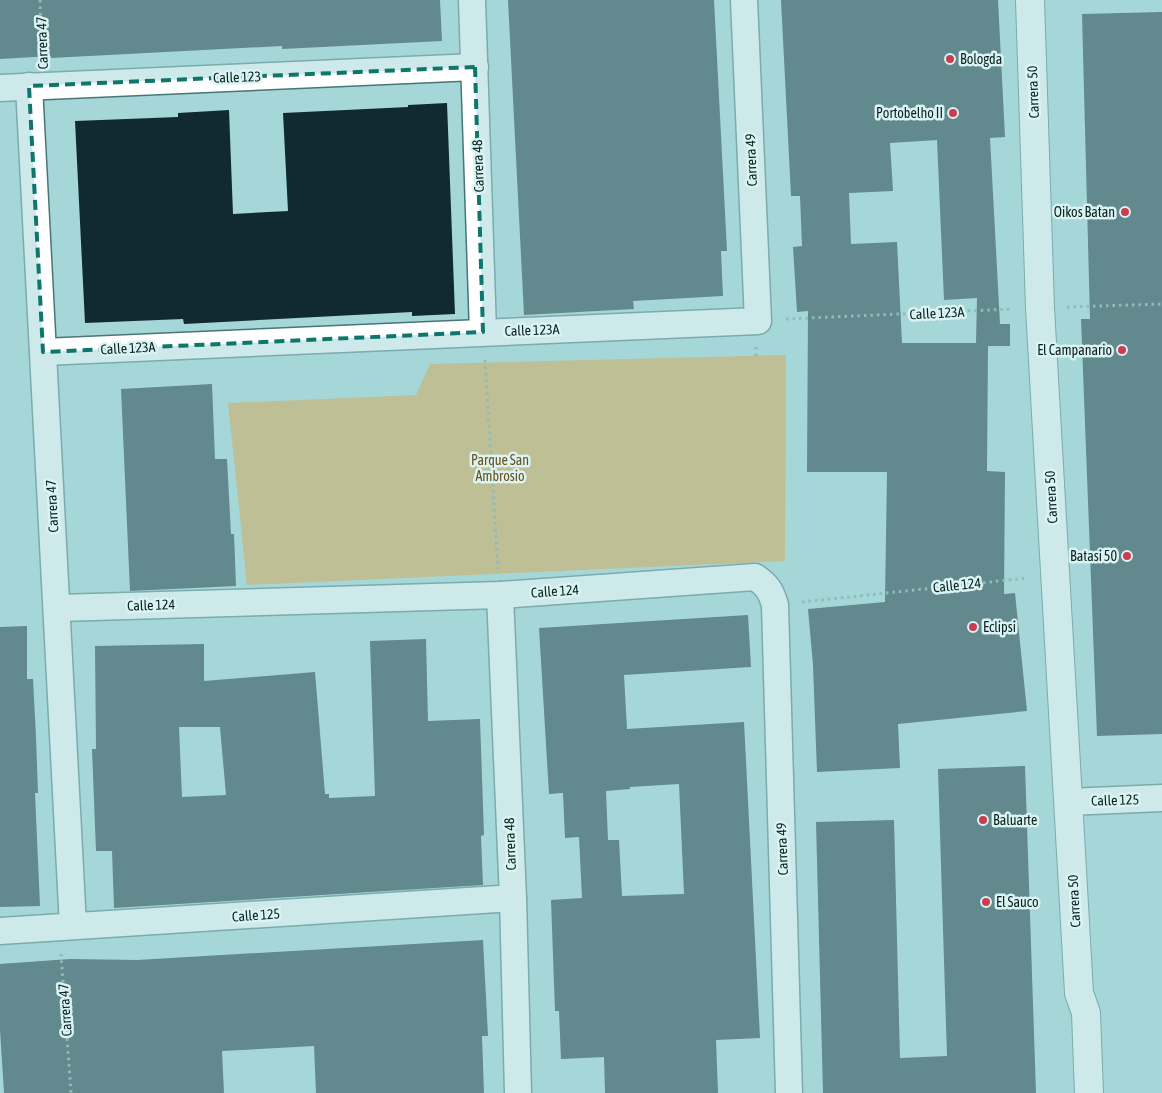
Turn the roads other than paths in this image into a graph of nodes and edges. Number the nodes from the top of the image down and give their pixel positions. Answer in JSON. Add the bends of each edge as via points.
{"nodes":[{"id":1,"x":472,"y":0,"type":"edge"},
{"id":2,"x":744,"y":0,"type":"edge"},
{"id":3,"x":1030,"y":0,"type":"edge"},
{"id":4,"x":475,"y":67,"type":"junction"},
{"id":5,"x":36,"y":86,"type":"junction"},
{"id":6,"x":0,"y":88,"type":"edge"},
{"id":7,"x":758,"y":321,"type":"joint"},
{"id":8,"x":483,"y":332,"type":"junction"},
{"id":9,"x":43,"y":352,"type":"junction"},
{"id":10,"x":500,"y":595,"type":"junction"},
{"id":11,"x":775,"y":605,"type":"joint"},
{"id":12,"x":58,"y":608,"type":"junction"},
{"id":13,"x":1162,"y":798,"type":"edge"},
{"id":14,"x":1068,"y":802,"type":"junction"},
{"id":15,"x":513,"y":898,"type":"junction"},
{"id":16,"x":66,"y":927,"type":"junction"},
{"id":17,"x":0,"y":931,"type":"edge"},
{"id":18,"x":1079,"y":993,"type":"junction"},
{"id":19,"x":518,"y":1093,"type":"edge"},
{"id":20,"x":789,"y":1093,"type":"edge"},
{"id":21,"x":1075,"y":1093,"type":"edge"},
{"id":22,"x":1089,"y":1093,"type":"edge"}],
"edges":[{"from":1,"to":4,"type":"street","name":"Carrera 48"},
{"from":2,"to":7,"type":"street","name":"Carrera 49"},
{"from":3,"to":14,"type":"street","name":"Carrera 50","via":[[1040,308]]},
{"from":4,"to":5,"type":"street","name":"Calle 123"},
{"from":4,"to":8,"type":"street","name":"Carrera 48"},
{"from":5,"to":6,"type":"street","name":"Calle 123"},
{"from":5,"to":9,"type":"street","name":"Carrera 47"},
{"from":7,"to":8,"type":"street","name":"Calle 123A"},
{"from":8,"to":9,"type":"street","name":"Calle 123A"},
{"from":9,"to":12,"type":"street","name":"Carrera 47"},
{"from":10,"to":11,"type":"street","name":"Calle 124","via":[[754,577],[767,586]]},
{"from":10,"to":12,"type":"street","name":"Calle 124"},
{"from":10,"to":15,"type":"street","name":"Carrera 48"},
{"from":11,"to":20,"type":"street","name":"Carrera 49"},
{"from":12,"to":16,"type":"street","name":"Carrera 47"},
{"from":13,"to":14,"type":"street","name":"Calle 125"},
{"from":14,"to":18,"type":"street","name":"Carrera 50"},
{"from":15,"to":16,"type":"street","name":"Calle 125"},
{"from":15,"to":19,"type":"street","name":"Carrera 48"},
{"from":16,"to":17,"type":"street","name":"Calle 125"},
{"from":18,"to":21,"type":"street","name":"Carrera 50","via":[[1071,1014]]},
{"from":18,"to":22,"type":"street","name":"Carrera 50","via":[[1086,1013]]}]}
